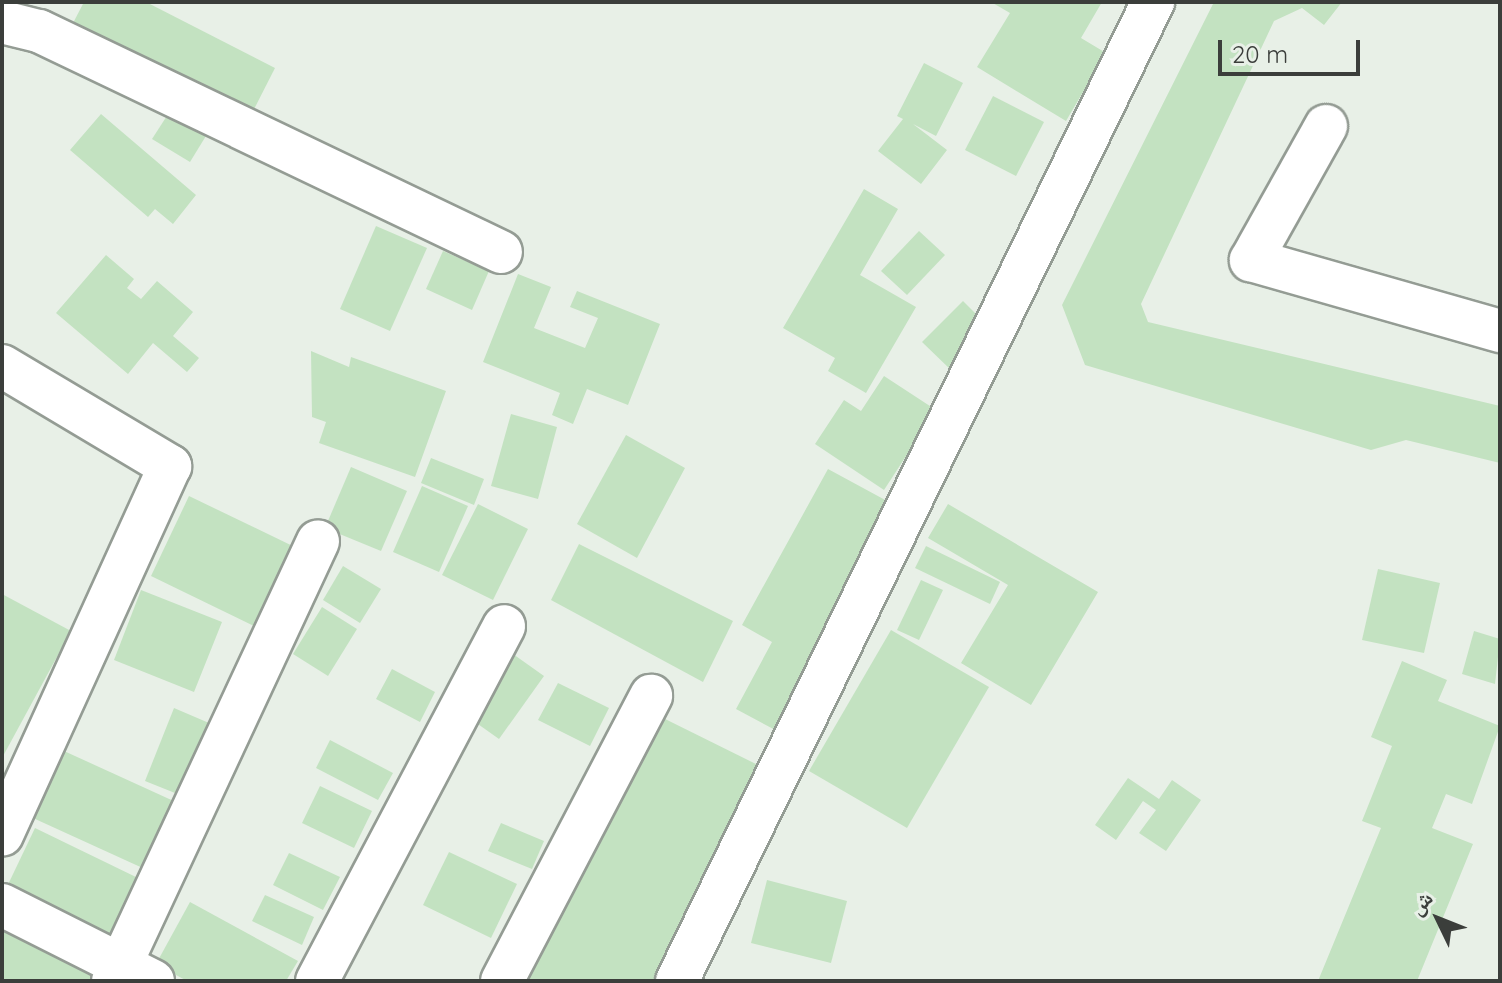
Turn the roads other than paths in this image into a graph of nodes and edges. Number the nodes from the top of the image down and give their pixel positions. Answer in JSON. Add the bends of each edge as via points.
{"nodes":[{"id":1,"x":1153,"y":2,"type":"edge"},
{"id":2,"x":2,"y":22,"type":"edge"},
{"id":3,"x":1326,"y":126,"type":"dead end"},
{"id":4,"x":501,"y":252,"type":"dead end"},
{"id":5,"x":1500,"y":331,"type":"edge"},
{"id":6,"x":2,"y":366,"type":"edge"},
{"id":7,"x":318,"y":541,"type":"dead end"},
{"id":8,"x":504,"y":626,"type":"dead end"},
{"id":9,"x":651,"y":696,"type":"dead end"},
{"id":10,"x":2,"y":835,"type":"edge"},
{"id":11,"x":2,"y":905,"type":"edge"},
{"id":12,"x":129,"y":975,"type":"edge"},
{"id":13,"x":317,"y":981,"type":"edge"},
{"id":14,"x":502,"y":981,"type":"edge"},
{"id":15,"x":677,"y":981,"type":"edge"}],
"edges":[{"from":1,"to":15,"type":"street"},
{"from":2,"to":4,"type":"street","via":[[39,31]]},
{"from":3,"to":5,"type":"street","via":[[1251,260]]},
{"from":6,"to":10,"type":"street","via":[[170,466]]},
{"from":7,"to":12,"type":"street"},
{"from":8,"to":13,"type":"street"},
{"from":9,"to":14,"type":"street"},
{"from":11,"to":12,"type":"street"}]}
